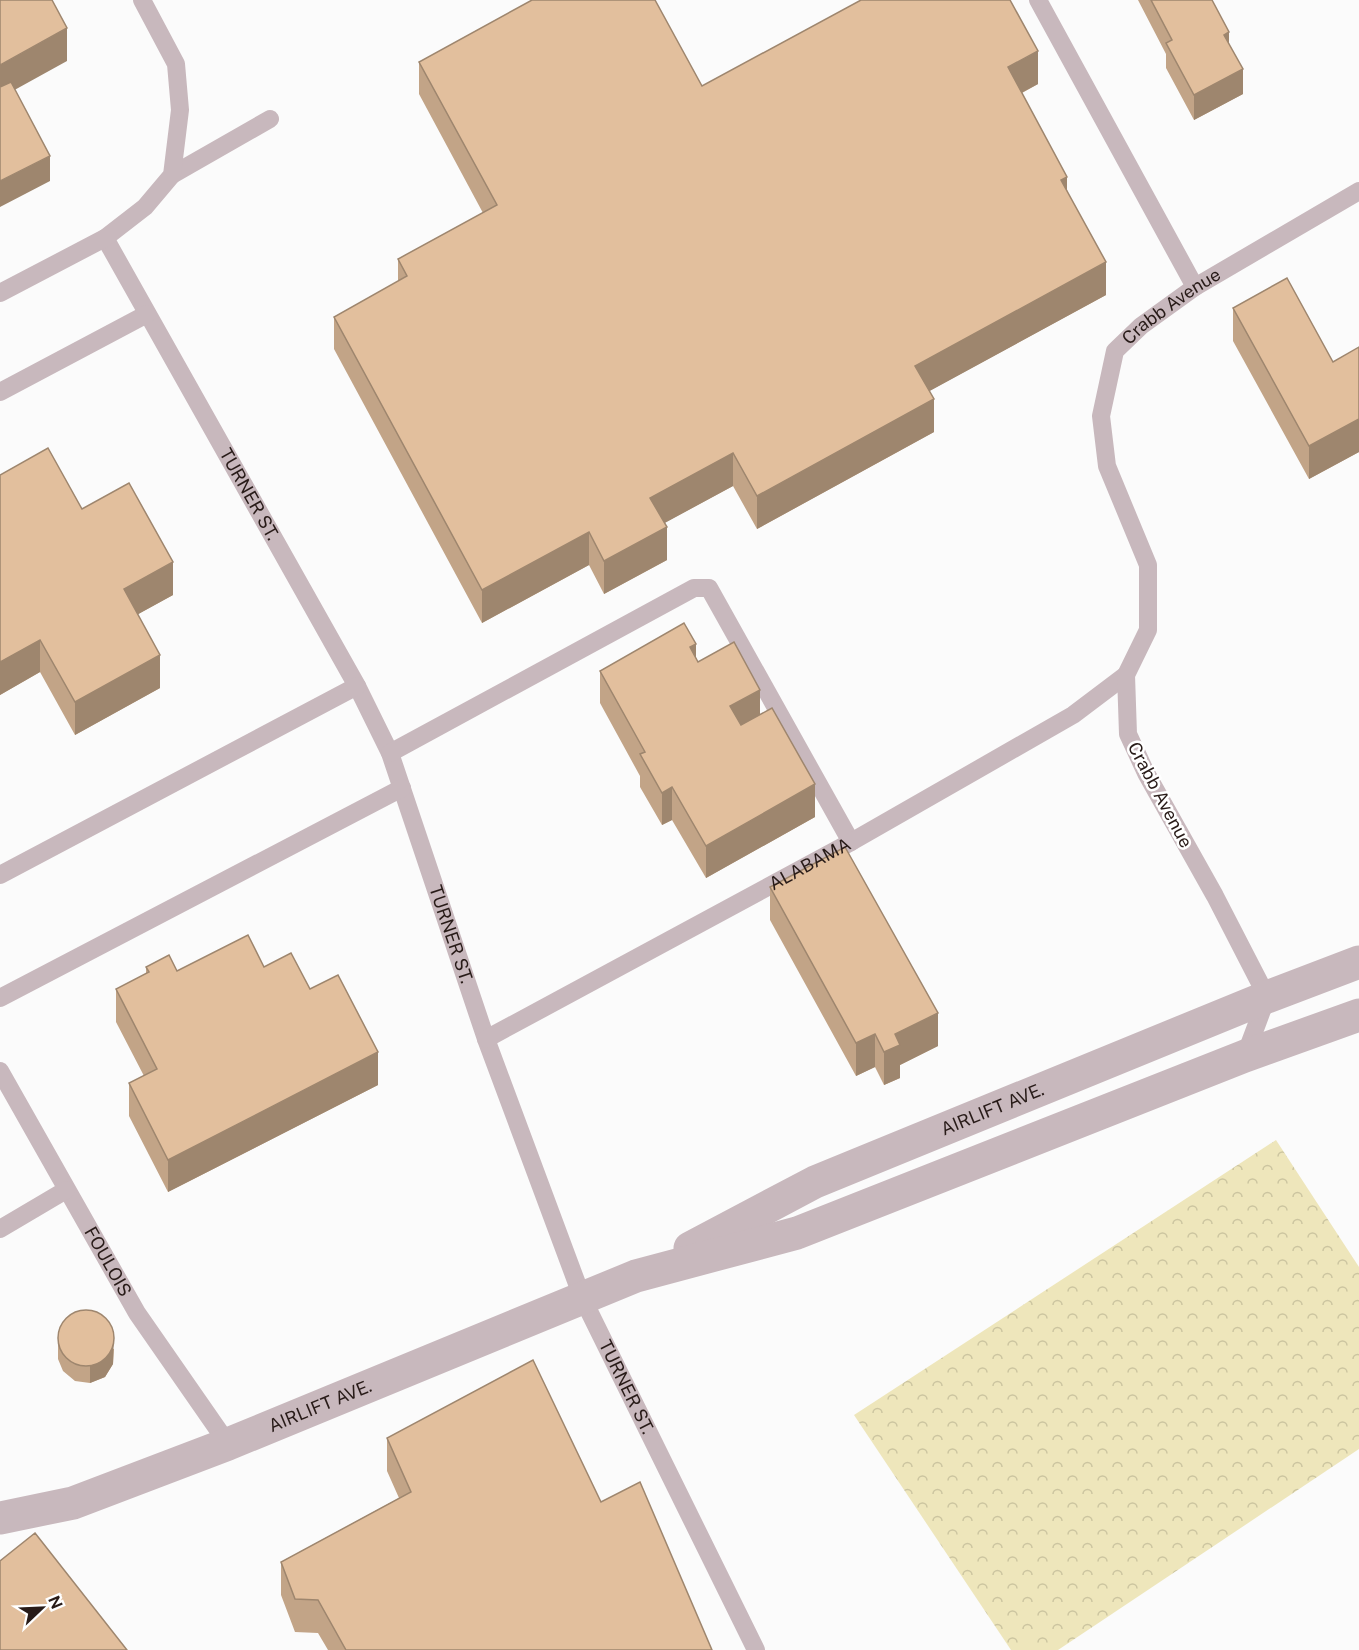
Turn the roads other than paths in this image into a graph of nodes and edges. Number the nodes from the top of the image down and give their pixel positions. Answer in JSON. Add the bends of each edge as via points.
{"nodes":[{"id":1,"x":142,"y":0,"type":"edge"},
{"id":2,"x":1038,"y":0,"type":"edge"},
{"id":3,"x":270,"y":119,"type":"dead end"},
{"id":4,"x":172,"y":175,"type":"junction"},
{"id":5,"x":1359,"y":191,"type":"edge"},
{"id":6,"x":105,"y":238,"type":"junction"},
{"id":7,"x":1195,"y":287,"type":"junction"},
{"id":8,"x":0,"y":293,"type":"edge"},
{"id":9,"x":147,"y":314,"type":"junction"},
{"id":10,"x":0,"y":392,"type":"edge"},
{"id":11,"x":1126,"y":675,"type":"junction"},
{"id":12,"x":357,"y":686,"type":"junction"},
{"id":13,"x":390,"y":753,"type":"junction"},
{"id":14,"x":402,"y":788,"type":"junction"},
{"id":15,"x":851,"y":842,"type":"junction"},
{"id":16,"x":0,"y":875,"type":"edge"},
{"id":17,"x":1359,"y":962,"type":"edge"},
{"id":18,"x":1267,"y":997,"type":"junction"},
{"id":19,"x":0,"y":998,"type":"edge"},
{"id":20,"x":1359,"y":1015,"type":"edge"},
{"id":21,"x":486,"y":1039,"type":"junction"},
{"id":22,"x":1245,"y":1056,"type":"junction"},
{"id":23,"x":0,"y":1071,"type":"edge"},
{"id":24,"x":66,"y":1190,"type":"junction"},
{"id":25,"x":0,"y":1229,"type":"edge"},
{"id":26,"x":636,"y":1276,"type":"junction"},
{"id":27,"x":582,"y":1297,"type":"junction"},
{"id":28,"x":228,"y":1444,"type":"junction"},
{"id":29,"x":0,"y":1518,"type":"edge"},
{"id":30,"x":756,"y":1650,"type":"edge"}],
"edges":[{"from":1,"to":4,"type":"lane","via":[[176,64],[180,110]]},
{"from":2,"to":7,"type":"lane"},
{"from":3,"to":4,"type":"lane"},
{"from":4,"to":6,"type":"lane","via":[[145,207]]},
{"from":5,"to":7,"type":"lane","name":"Crabb Avenue"},
{"from":6,"to":8,"type":"lane"},
{"from":6,"to":9,"type":"lane","name":"TURNER ST."},
{"from":7,"to":11,"type":"lane","name":"Crabb Avenue","via":[[1141,326],[1115,351],[1101,416],[1107,466],[1148,565],[1148,630]]},
{"from":9,"to":10,"type":"lane"},
{"from":9,"to":12,"type":"lane","name":"TURNER ST."},
{"from":11,"to":15,"type":"lane","name":"ALABAMA","via":[[1073,715]]},
{"from":11,"to":18,"type":"lane","name":"Crabb Avenue","via":[[1128,734]]},
{"from":12,"to":13,"type":"lane","name":"TURNER ST."},
{"from":12,"to":16,"type":"lane"},
{"from":13,"to":14,"type":"lane","name":"TURNER ST."},
{"from":13,"to":15,"type":"lane","via":[[694,588],[709,588]]},
{"from":14,"to":19,"type":"lane"},
{"from":14,"to":21,"type":"lane","name":"TURNER ST."},
{"from":15,"to":21,"type":"lane","name":"ALABAMA"},
{"from":17,"to":18,"type":"street","name":"AIRLIFT AVE."},
{"from":18,"to":22,"type":"lane"},
{"from":18,"to":26,"type":"street","name":"AIRLIFT AVE.","via":[[815,1182]]},
{"from":20,"to":22,"type":"street","name":"AIRLIFT AVE."},
{"from":21,"to":27,"type":"lane","name":"TURNER ST."},
{"from":22,"to":26,"type":"street","name":"AIRLIFT AVE.","via":[[797,1233]]},
{"from":23,"to":24,"type":"lane","name":"FOULOIS"},
{"from":24,"to":25,"type":"lane"},
{"from":24,"to":28,"type":"lane","name":"FOULOIS","via":[[137,1313]]},
{"from":26,"to":27,"type":"street","name":"AIRLIFT AVE."},
{"from":27,"to":28,"type":"street","name":"AIRLIFT AVE."},
{"from":27,"to":30,"type":"lane","name":"TURNER ST."},
{"from":28,"to":29,"type":"street","name":"AIRLIFT AVE.","via":[[73,1503]]}]}
